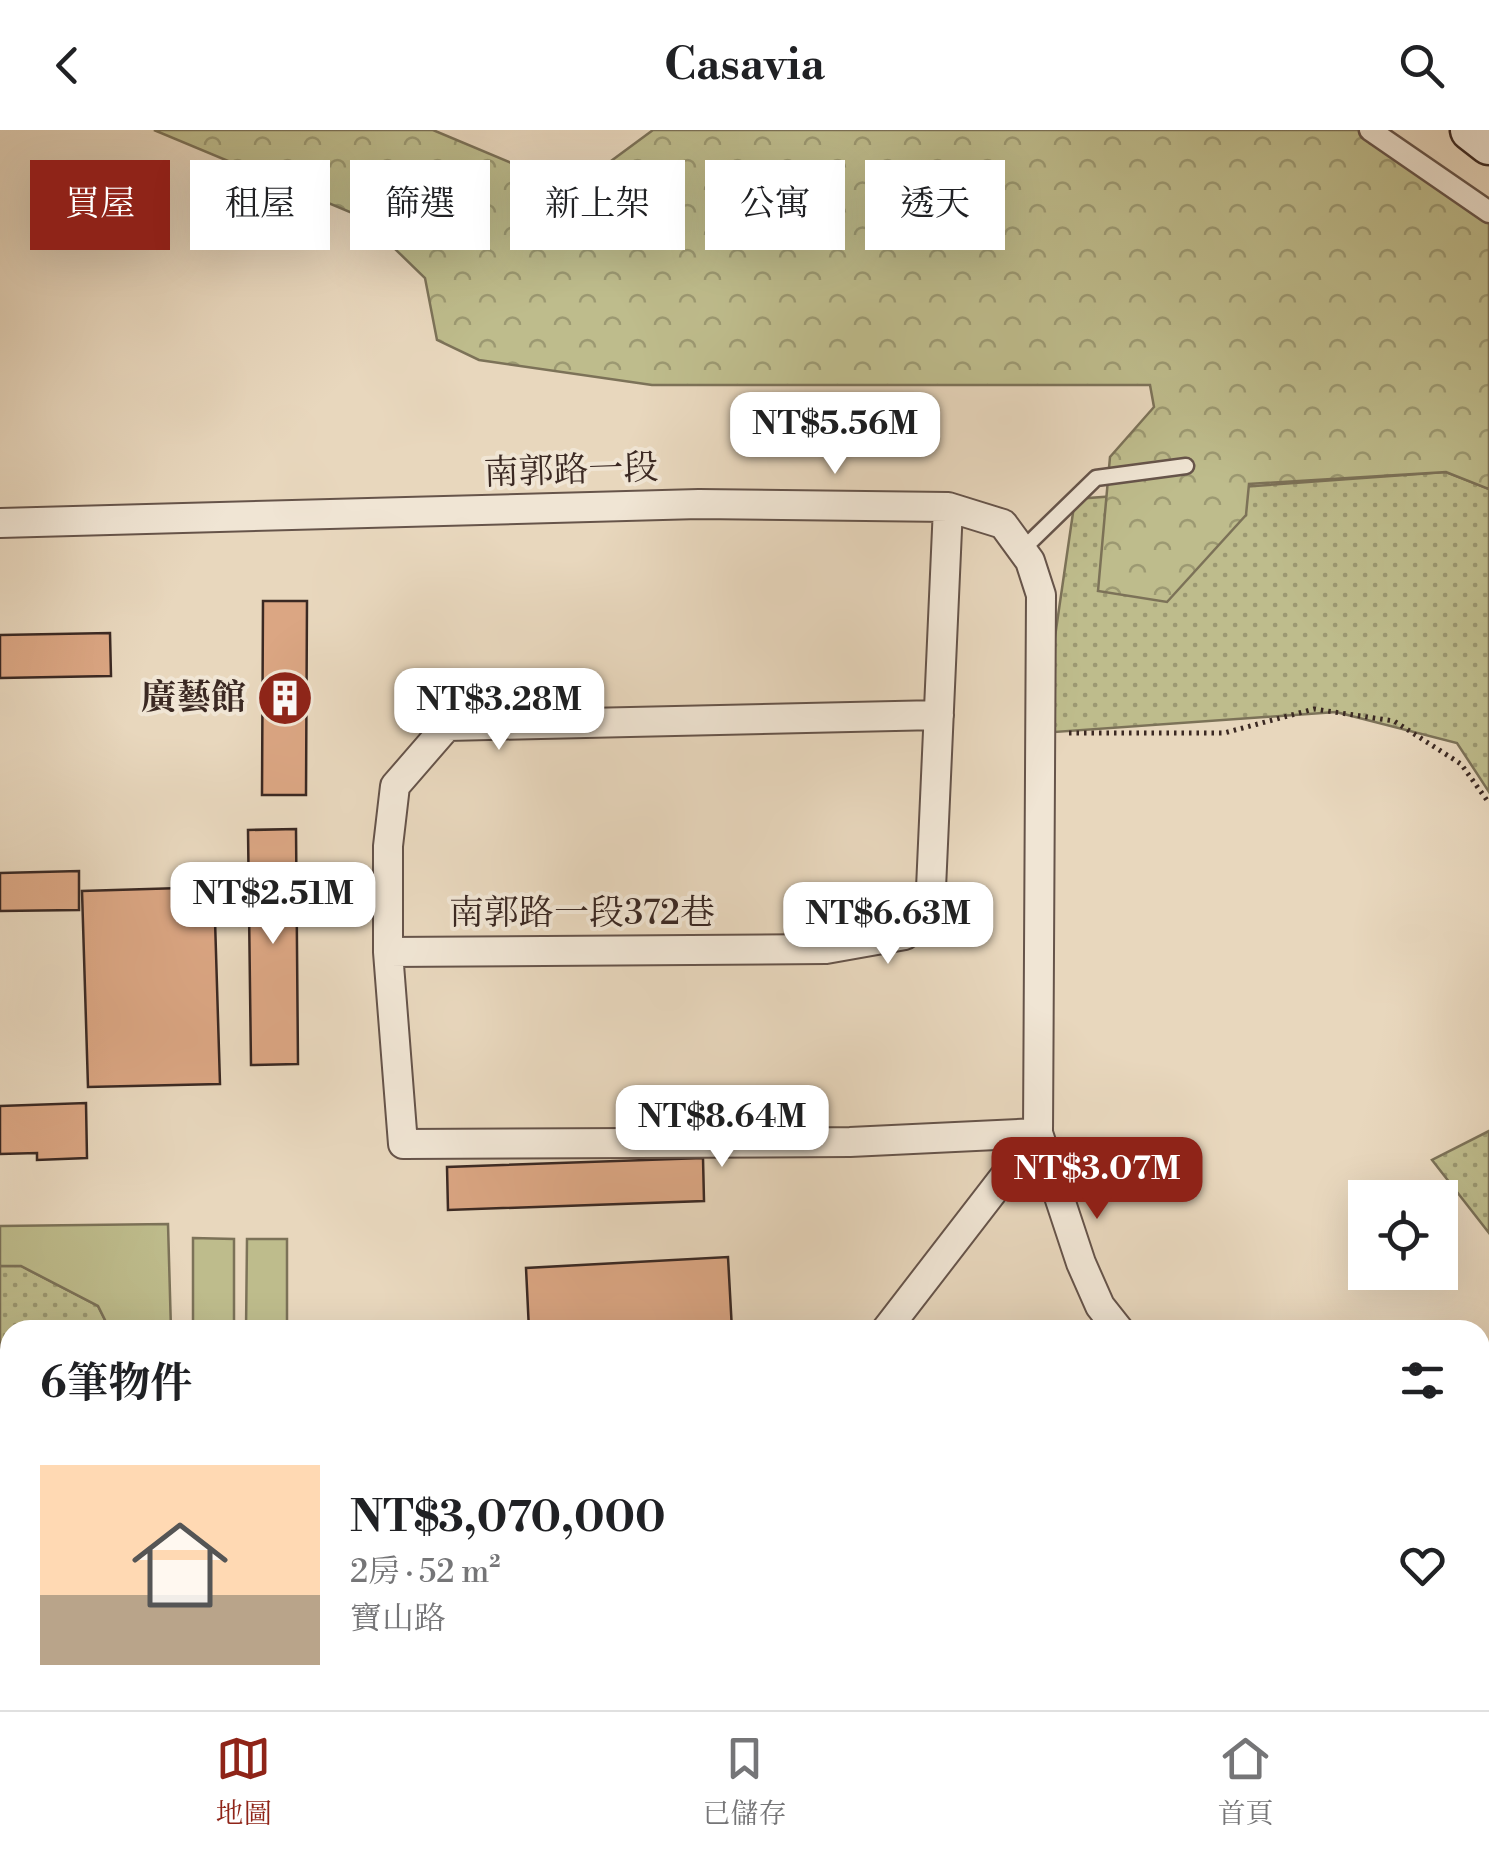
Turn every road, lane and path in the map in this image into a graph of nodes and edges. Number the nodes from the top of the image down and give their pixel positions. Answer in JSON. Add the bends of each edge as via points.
{"nodes":[{"id":1,"x":1370,"y":130,"type":"edge"},
{"id":2,"x":1472,"y":130,"type":"edge"},
{"id":3,"x":1489,"y":144,"type":"edge"},
{"id":4,"x":1489,"y":212,"type":"edge"},
{"id":5,"x":1186,"y":466,"type":"dead end"},
{"id":6,"x":948,"y":507,"type":"junction"},
{"id":7,"x":0,"y":523,"type":"edge"},
{"id":8,"x":1022,"y":550,"type":"junction"},
{"id":9,"x":939,"y":715,"type":"junction"},
{"id":10,"x":1040,"y":733,"type":"junction"},
{"id":11,"x":1489,"y":803,"type":"edge"},
{"id":12,"x":388,"y":952,"type":"junction"},
{"id":13,"x":1038,"y":1133,"type":"junction"},
{"id":14,"x":894,"y":1320,"type":"edge"},
{"id":15,"x":1111,"y":1320,"type":"edge"}],
"edges":[{"from":1,"to":4,"type":"street"},
{"from":2,"to":3,"type":"main road"},
{"from":5,"to":8,"type":"lane","via":[[1096,478]]},
{"from":6,"to":7,"type":"street","name":"南郭路一段","via":[[698,504]]},
{"from":6,"to":8,"type":"street","name":"南郭路一段","via":[[1003,524]]},
{"from":6,"to":9,"type":"street","name":"南郭路一段372巷"},
{"from":8,"to":10,"type":"street","name":"南郭路一段","via":[[1041,596]]},
{"from":9,"to":12,"type":"street","via":[[447,726],[395,786]]},
{"from":9,"to":12,"type":"street","name":"南郭路一段372巷","via":[[930,911],[906,935],[826,949]]},
{"from":10,"to":11,"type":"path","via":[[1224,733],[1314,709],[1394,721],[1462,764]]},
{"from":10,"to":13,"type":"street","name":"南郭路一段"},
{"from":12,"to":13,"type":"street","via":[[403,1144],[850,1142]]},
{"from":13,"to":14,"type":"street"},
{"from":13,"to":15,"type":"street","name":"南郭路一段","via":[[1081,1264]]}]}
